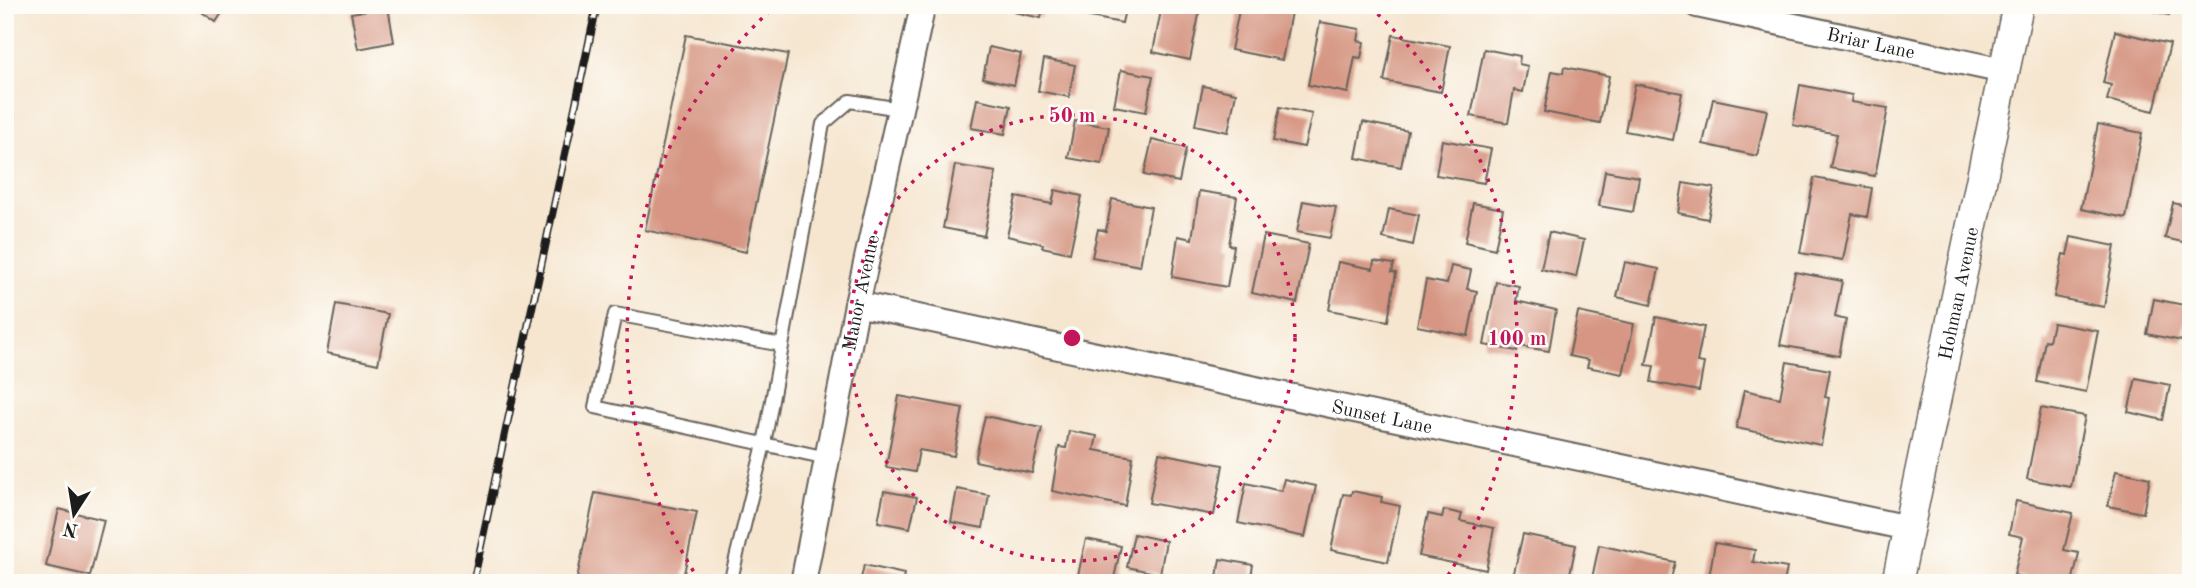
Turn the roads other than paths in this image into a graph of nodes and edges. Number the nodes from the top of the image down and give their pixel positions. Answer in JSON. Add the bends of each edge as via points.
{"nodes":[{"id":1,"x":923,"y":5,"type":"edge"},
{"id":2,"x":1697,"y":5,"type":"edge"},
{"id":3,"x":2018,"y":5,"type":"edge"},
{"id":4,"x":2004,"y":71,"type":"junction"},
{"id":5,"x":900,"y":109,"type":"junction"},
{"id":6,"x":857,"y":304,"type":"junction"},
{"id":7,"x":782,"y":345,"type":"junction"},
{"id":8,"x":764,"y":444,"type":"junction"},
{"id":9,"x":827,"y":458,"type":"junction"},
{"id":10,"x":1909,"y":528,"type":"junction"},
{"id":11,"x":730,"y":583,"type":"edge"},
{"id":12,"x":803,"y":583,"type":"edge"},
{"id":13,"x":1897,"y":583,"type":"edge"}],
"edges":[{"from":1,"to":5,"type":"street","name":"Manor Avenue"},
{"from":2,"to":4,"type":"street","name":"Briar Lane"},
{"from":3,"to":4,"type":"street","name":"Hohman Avenue"},
{"from":4,"to":10,"type":"street","name":"Hohman Avenue"},
{"from":5,"to":6,"type":"street","name":"Manor Avenue"},
{"from":5,"to":7,"type":"lane","via":[[850,101],[823,124]]},
{"from":6,"to":9,"type":"street","name":"Manor Avenue"},
{"from":6,"to":10,"type":"street","name":"Sunset Lane"},
{"from":7,"to":8,"type":"lane"},
{"from":7,"to":8,"type":"lane","via":[[615,314],[596,407]]},
{"from":8,"to":9,"type":"lane"},
{"from":8,"to":11,"type":"lane"},
{"from":9,"to":12,"type":"street","name":"Manor Avenue"},
{"from":10,"to":13,"type":"street","name":"Hohman Avenue"}]}
